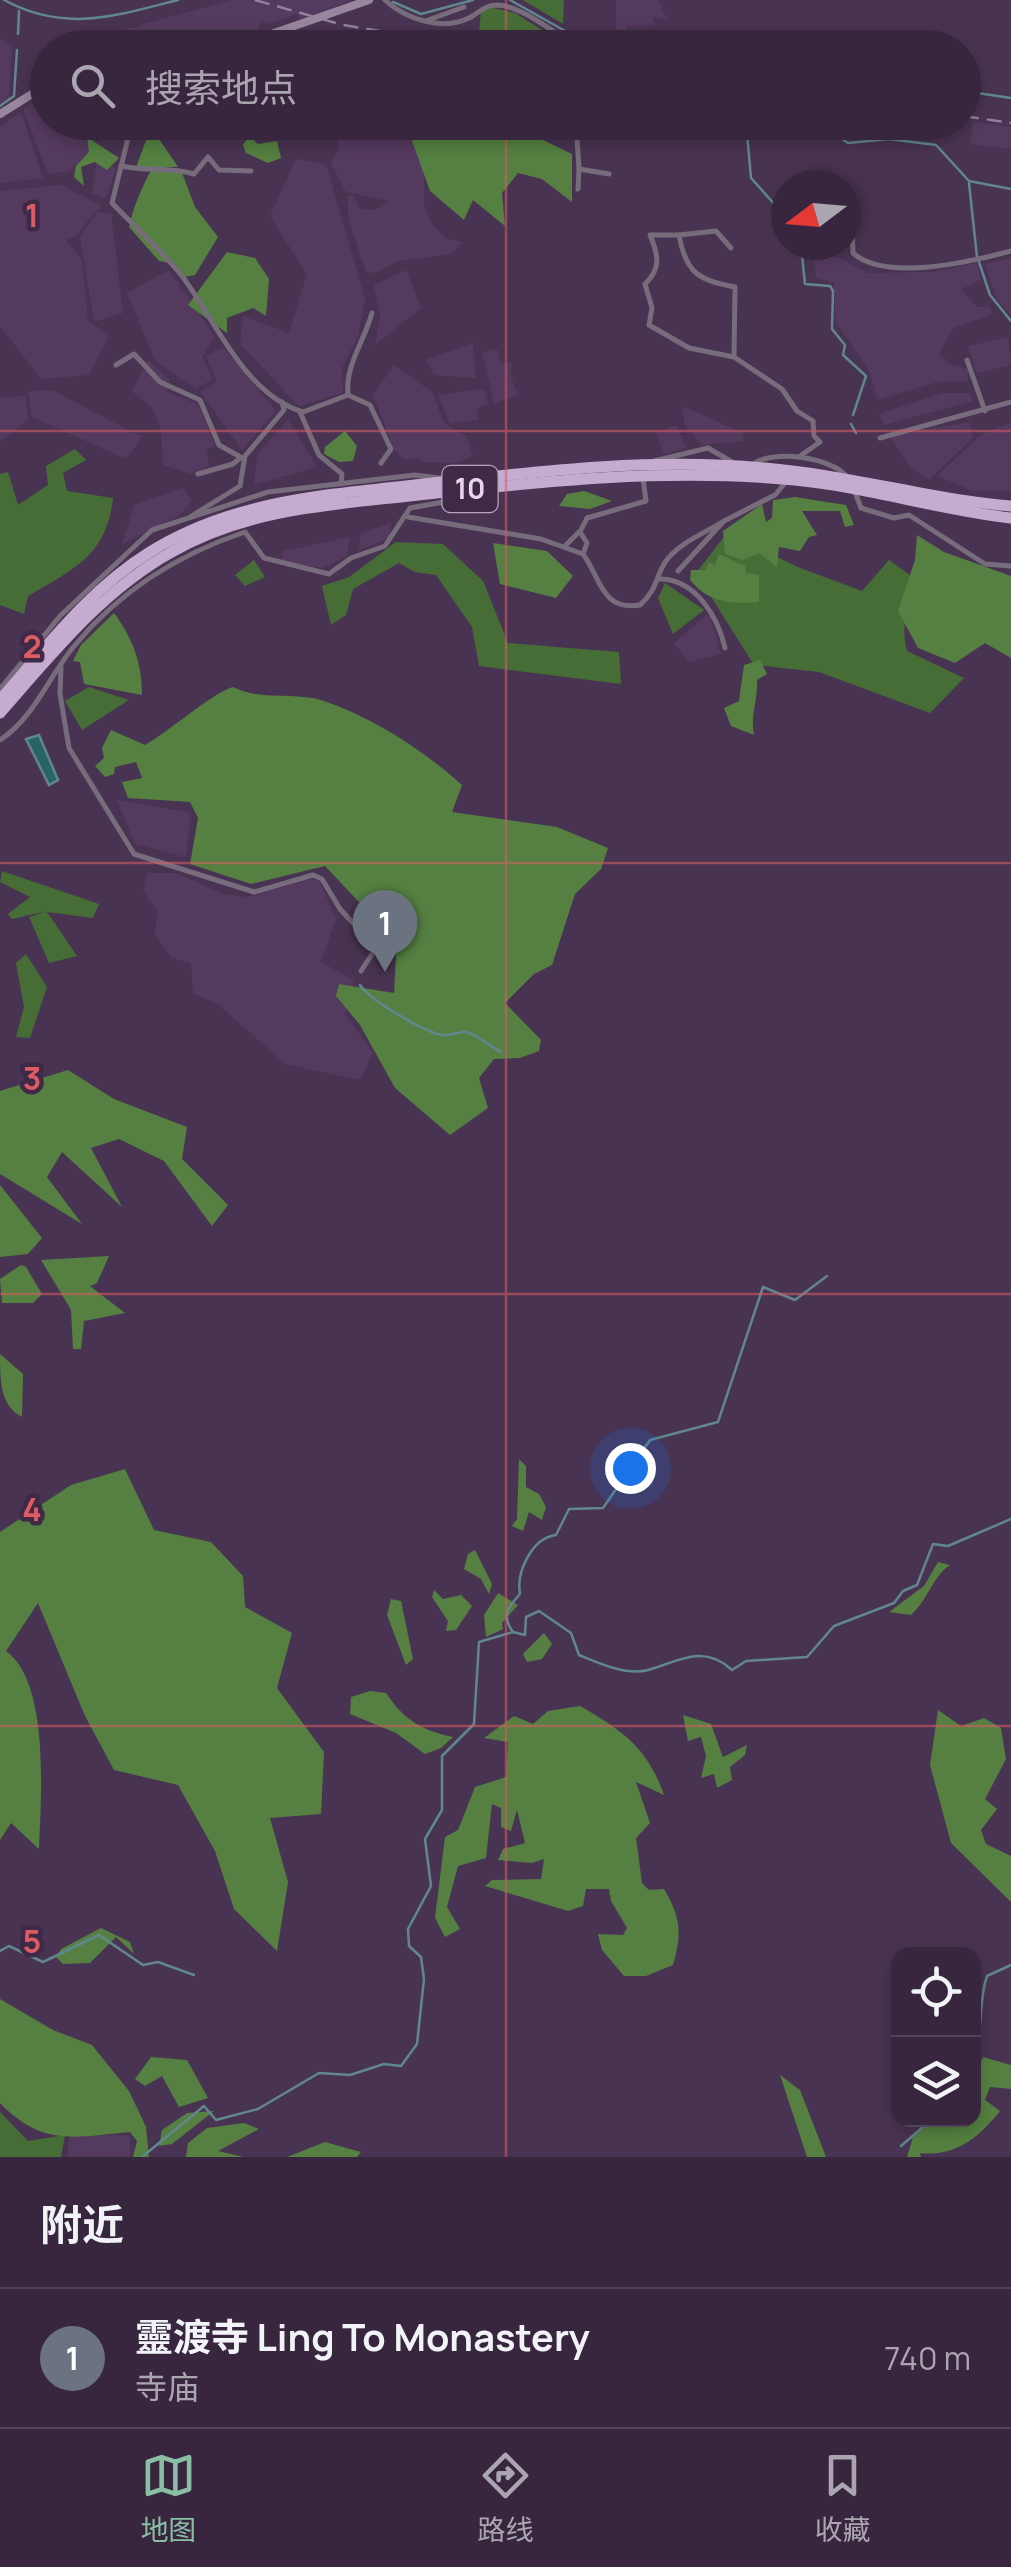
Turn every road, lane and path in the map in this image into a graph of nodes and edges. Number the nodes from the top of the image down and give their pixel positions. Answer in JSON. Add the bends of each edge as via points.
{"nodes":[{"id":1,"x":370,"y":0,"type":"edge"},
{"id":2,"x":385,"y":0,"type":"edge"},
{"id":3,"x":464,"y":7,"type":"dead end"},
{"id":4,"x":428,"y":20,"type":"junction"},
{"id":5,"x":283,"y":30,"type":"edge"},
{"id":6,"x":548,"y":30,"type":"edge"},
{"id":7,"x":30,"y":95,"type":"edge"},
{"id":8,"x":0,"y":114,"type":"edge"},
{"id":9,"x":128,"y":140,"type":"edge"},
{"id":10,"x":577,"y":140,"type":"edge"},
{"id":11,"x":122,"y":166,"type":"junction"},
{"id":12,"x":579,"y":169,"type":"junction"},
{"id":13,"x":252,"y":172,"type":"dead end"},
{"id":14,"x":609,"y":174,"type":"dead end"},
{"id":15,"x":578,"y":190,"type":"dead end"},
{"id":16,"x":678,"y":235,"type":"junction"},
{"id":17,"x":731,"y":248,"type":"dead end"},
{"id":18,"x":1011,"y":251,"type":"edge"},
{"id":19,"x":861,"y":257,"type":"edge"},
{"id":20,"x":372,"y":313,"type":"dead end"},
{"id":21,"x":734,"y":357,"type":"junction"},
{"id":22,"x":967,"y":360,"type":"dead end"},
{"id":23,"x":116,"y":365,"type":"dead end"},
{"id":24,"x":348,"y":395,"type":"junction"},
{"id":25,"x":282,"y":402,"type":"junction"},
{"id":26,"x":1011,"y":402,"type":"edge"},
{"id":27,"x":299,"y":410,"type":"junction"},
{"id":28,"x":986,"y":410,"type":"junction"},
{"id":29,"x":880,"y":438,"type":"dead end"},
{"id":30,"x":242,"y":458,"type":"junction"},
{"id":31,"x":798,"y":458,"type":"junction"},
{"id":32,"x":789,"y":460,"type":"junction"},
{"id":33,"x":381,"y":463,"type":"dead end"},
{"id":34,"x":198,"y":474,"type":"dead end"},
{"id":35,"x":341,"y":484,"type":"junction"},
{"id":36,"x":1011,"y":506,"type":"edge"},
{"id":37,"x":190,"y":517,"type":"junction"},
{"id":38,"x":408,"y":517,"type":"junction"},
{"id":39,"x":1011,"y":518,"type":"edge"},
{"id":40,"x":724,"y":521,"type":"junction"},
{"id":41,"x":580,"y":532,"type":"junction"},
{"id":42,"x":564,"y":547,"type":"junction"},
{"id":43,"x":583,"y":554,"type":"junction"},
{"id":44,"x":1011,"y":566,"type":"edge"},
{"id":45,"x":678,"y":571,"type":"dead end"},
{"id":46,"x":661,"y":579,"type":"junction"},
{"id":47,"x":725,"y":648,"type":"dead end"},
{"id":48,"x":61,"y":666,"type":"junction"},
{"id":49,"x":17,"y":668,"type":"junction"},
{"id":50,"x":45,"y":685,"type":"junction"},
{"id":51,"x":0,"y":688,"type":"edge"},
{"id":52,"x":0,"y":700,"type":"edge"},
{"id":53,"x":0,"y":713,"type":"edge"},
{"id":54,"x":0,"y":740,"type":"edge"},
{"id":55,"x":376,"y":948,"type":"junction"},
{"id":56,"x":388,"y":948,"type":"dead end"},
{"id":57,"x":361,"y":971,"type":"dead end"}],
"edges":[{"from":1,"to":5,"type":"street"},
{"from":2,"to":4,"type":"street","via":[[412,19]]},
{"from":3,"to":4,"type":"street"},
{"from":4,"to":6,"type":"street","via":[[446,23],[484,7],[508,7]]},
{"from":7,"to":8,"type":"street"},
{"from":9,"to":11,"type":"street"},
{"from":10,"to":12,"type":"street"},
{"from":11,"to":13,"type":"street","via":[[194,174],[208,157],[218,170]]},
{"from":11,"to":25,"type":"street","via":[[112,204],[182,277],[211,327],[261,389]]},
{"from":12,"to":14,"type":"street"},
{"from":12,"to":15,"type":"street"},
{"from":16,"to":17,"type":"street","via":[[716,231]]},
{"from":16,"to":21,"type":"street","via":[[682,256],[702,280],[735,287]]},
{"from":16,"to":21,"type":"street","via":[[650,235],[658,255],[645,284],[650,325],[689,348]]},
{"from":18,"to":19,"type":"street","via":[[948,264],[875,267]]},
{"from":20,"to":24,"type":"street","via":[[350,365]]},
{"from":21,"to":31,"type":"street","via":[[782,389],[813,421],[820,442]]},
{"from":22,"to":28,"type":"street"},
{"from":23,"to":30,"type":"street","via":[[134,354],[160,382],[200,400],[219,444]]},
{"from":24,"to":27,"type":"street"},
{"from":24,"to":33,"type":"street","via":[[374,410],[391,449]]},
{"from":25,"to":27,"type":"street"},
{"from":25,"to":30,"type":"street","via":[[284,410]]},
{"from":26,"to":28,"type":"street"},
{"from":27,"to":35,"type":"street","via":[[319,455],[342,474]]},
{"from":28,"to":29,"type":"street"},
{"from":30,"to":34,"type":"street"},
{"from":30,"to":37,"type":"street","via":[[244,474],[233,493]]},
{"from":31,"to":32,"type":"street"},
{"from":31,"to":44,"type":"street","via":[[842,469],[861,508],[894,518],[909,515],[986,564]]},
{"from":32,"to":40,"type":"street","via":[[784,488]]},
{"from":32,"to":41,"type":"street","via":[[765,456],[744,470],[708,448],[656,459],[644,476],[646,501],[587,518]]},
{"from":35,"to":37,"type":"street","via":[[268,492]]},
{"from":35,"to":38,"type":"street","via":[[424,474],[450,481],[452,497],[410,508]]},
{"from":36,"to":52,"type":"highway","number":"10","bridge":true,"via":[[804,472],[674,464],[540,471],[266,504],[202,524],[136,561],[90,599]]},
{"from":37,"to":49,"type":"street","via":[[152,530],[105,570]]},
{"from":38,"to":42,"type":"street"},
{"from":38,"to":48,"type":"street","via":[[385,546],[328,574],[264,558],[245,532],[216,542],[153,574],[111,606]]},
{"from":39,"to":53,"type":"highway","number":"10","bridge":true,"via":[[800,480],[716,474],[598,475],[284,510],[205,534],[144,569],[90,614]]},
{"from":40,"to":45,"type":"street"},
{"from":40,"to":46,"type":"street","via":[[667,560]]},
{"from":41,"to":42,"type":"street"},
{"from":41,"to":43,"type":"street","via":[[587,543]]},
{"from":42,"to":43,"type":"street"},
{"from":43,"to":46,"type":"street","via":[[600,591],[629,607],[640,605]]},
{"from":46,"to":47,"type":"street","via":[[684,586],[711,610]]},
{"from":48,"to":50,"type":"street"},
{"from":48,"to":55,"type":"street","via":[[69,748],[134,854],[254,892],[313,875]]},
{"from":49,"to":50,"type":"street","via":[[34,685]]},
{"from":49,"to":51,"type":"street"},
{"from":50,"to":54,"type":"street","via":[[27,720]]},
{"from":55,"to":56,"type":"street"},
{"from":55,"to":57,"type":"street"}]}
